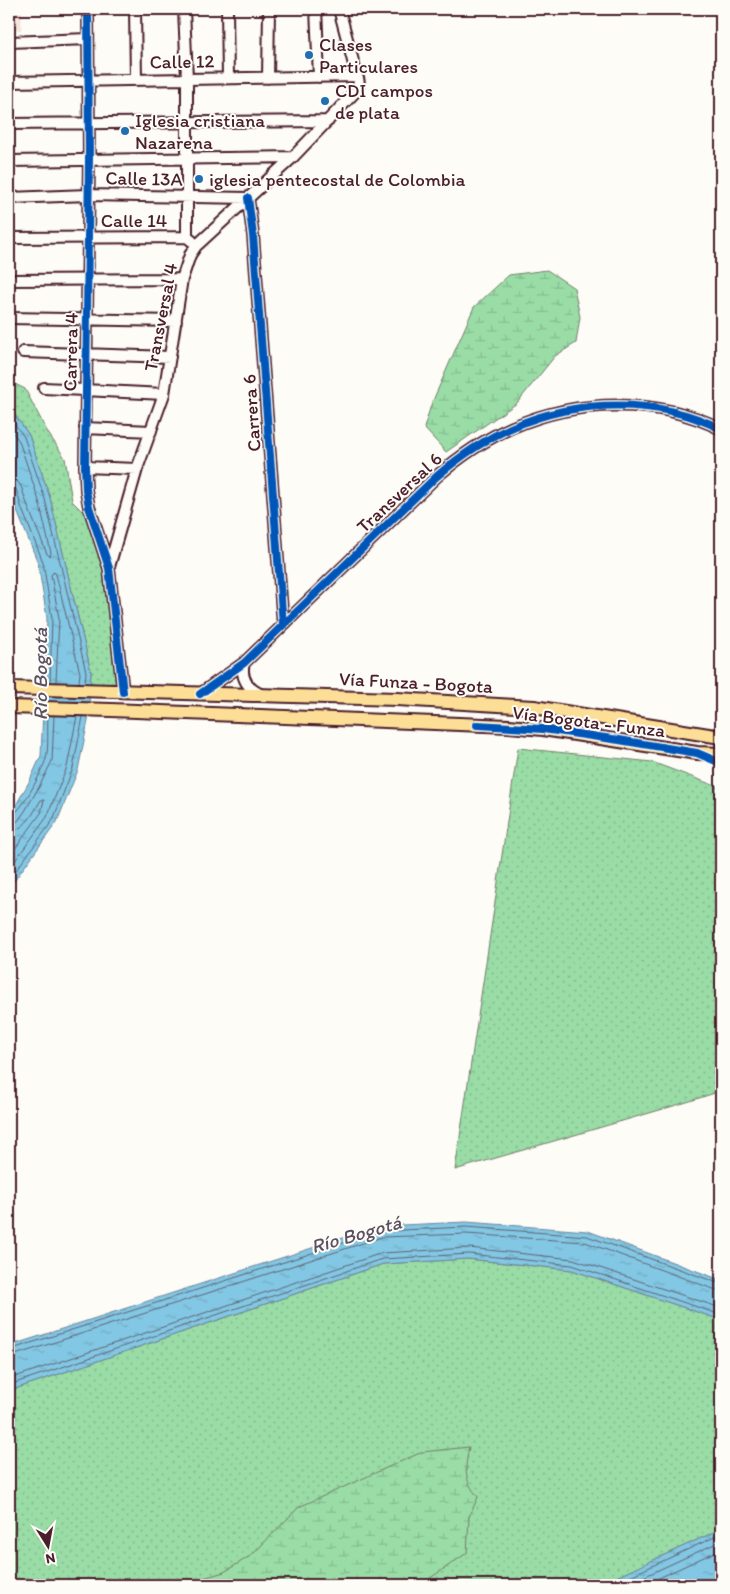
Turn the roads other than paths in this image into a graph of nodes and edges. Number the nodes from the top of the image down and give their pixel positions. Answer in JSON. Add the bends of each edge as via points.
{"nodes":[{"id":1,"x":88,"y":9,"type":"edge"},
{"id":2,"x":134,"y":9,"type":"edge"},
{"id":3,"x":184,"y":9,"type":"edge"},
{"id":4,"x":227,"y":9,"type":"edge"},
{"id":5,"x":269,"y":9,"type":"edge"},
{"id":6,"x":316,"y":9,"type":"edge"},
{"id":7,"x":339,"y":9,"type":"edge"},
{"id":8,"x":88,"y":39,"type":"junction"},
{"id":9,"x":9,"y":42,"type":"edge"},
{"id":10,"x":357,"y":76,"type":"junction"},
{"id":11,"x":318,"y":77,"type":"junction"},
{"id":12,"x":228,"y":78,"type":"junction"},
{"id":13,"x":268,"y":78,"type":"junction"},
{"id":14,"x":187,"y":79,"type":"junction"},
{"id":15,"x":88,"y":80,"type":"junction"},
{"id":16,"x":136,"y":80,"type":"junction"},
{"id":17,"x":9,"y":82,"type":"edge"},
{"id":18,"x":328,"y":120,"type":"junction"},
{"id":19,"x":188,"y":122,"type":"junction"},
{"id":20,"x":88,"y":123,"type":"junction"},
{"id":21,"x":9,"y":124,"type":"edge"},
{"id":22,"x":293,"y":157,"type":"junction"},
{"id":23,"x":188,"y":158,"type":"junction"},
{"id":24,"x":9,"y":160,"type":"edge"},
{"id":25,"x":89,"y":160,"type":"junction"},
{"id":26,"x":88,"y":195,"type":"junction"},
{"id":27,"x":187,"y":196,"type":"junction"},
{"id":28,"x":9,"y":198,"type":"edge"},
{"id":29,"x":248,"y":198,"type":"junction"},
{"id":30,"x":187,"y":237,"type":"junction"},
{"id":31,"x":9,"y":238,"type":"edge"},
{"id":32,"x":88,"y":238,"type":"junction"},
{"id":33,"x":196,"y":246,"type":"junction"},
{"id":34,"x":182,"y":279,"type":"junction"},
{"id":35,"x":9,"y":280,"type":"edge"},
{"id":36,"x":87,"y":280,"type":"junction"},
{"id":37,"x":9,"y":318,"type":"edge"},
{"id":38,"x":87,"y":319,"type":"junction"},
{"id":39,"x":176,"y":321,"type":"junction"},
{"id":40,"x":22,"y":352,"type":"dead end"},
{"id":41,"x":86,"y":354,"type":"junction"},
{"id":42,"x":170,"y":358,"type":"junction"},
{"id":43,"x":44,"y":388,"type":"dead end"},
{"id":44,"x":86,"y":390,"type":"junction"},
{"id":45,"x":164,"y":394,"type":"junction"},
{"id":46,"x":85,"y":428,"type":"junction"},
{"id":47,"x":721,"y":429,"type":"edge"},
{"id":48,"x":151,"y":431,"type":"junction"},
{"id":49,"x":85,"y":467,"type":"junction"},
{"id":50,"x":137,"y":469,"type":"junction"},
{"id":51,"x":109,"y":568,"type":"junction"},
{"id":52,"x":283,"y":625,"type":"junction"},
{"id":53,"x":244,"y":663,"type":"junction"},
{"id":54,"x":9,"y":688,"type":"edge"},
{"id":55,"x":123,"y":692,"type":"junction"},
{"id":56,"x":200,"y":694,"type":"junction"},
{"id":57,"x":264,"y":696,"type":"junction"},
{"id":58,"x":479,"y":703,"type":"junction"},
{"id":59,"x":9,"y":707,"type":"edge"},
{"id":60,"x":476,"y":725,"type":"junction"},
{"id":61,"x":721,"y":737,"type":"edge"},
{"id":62,"x":719,"y":759,"type":"edge"}],
"edges":[{"from":1,"to":8,"type":"street","name":"Carrera 4"},
{"from":2,"to":16,"type":"street"},
{"from":3,"to":14,"type":"street"},
{"from":4,"to":12,"type":"street"},
{"from":5,"to":13,"type":"street"},
{"from":6,"to":11,"type":"street"},
{"from":7,"to":10,"type":"street"},
{"from":8,"to":9,"type":"street"},
{"from":8,"to":15,"type":"street","name":"Carrera 4"},
{"from":10,"to":11,"type":"street","name":"Calle 12"},
{"from":10,"to":18,"type":"street","name":"Transversal 4","via":[[356,91]]},
{"from":11,"to":13,"type":"street","name":"Calle 12"},
{"from":12,"to":13,"type":"street","name":"Calle 12"},
{"from":12,"to":14,"type":"street","name":"Calle 12"},
{"from":14,"to":16,"type":"street","name":"Calle 12"},
{"from":14,"to":19,"type":"street"},
{"from":15,"to":16,"type":"street","name":"Calle 12"},
{"from":15,"to":17,"type":"street","name":"Calle 12"},
{"from":15,"to":20,"type":"street","name":"Carrera 4"},
{"from":18,"to":19,"type":"street"},
{"from":18,"to":22,"type":"street","name":"Transversal 4"},
{"from":19,"to":20,"type":"street"},
{"from":19,"to":23,"type":"street"},
{"from":20,"to":21,"type":"street"},
{"from":20,"to":25,"type":"street","name":"Carrera 4"},
{"from":22,"to":23,"type":"street"},
{"from":22,"to":29,"type":"street","name":"Transversal 4"},
{"from":23,"to":25,"type":"street"},
{"from":23,"to":27,"type":"street"},
{"from":24,"to":25,"type":"street"},
{"from":25,"to":26,"type":"street","name":"Carrera 4"},
{"from":26,"to":27,"type":"street","name":"Calle 13A"},
{"from":26,"to":28,"type":"street","name":"Calle 13A"},
{"from":26,"to":32,"type":"street","name":"Carrera 4"},
{"from":27,"to":29,"type":"street","name":"Calle 13A"},
{"from":27,"to":30,"type":"street"},
{"from":29,"to":33,"type":"street","name":"Transversal 4"},
{"from":29,"to":52,"type":"street","name":"Carrera 6","via":[[254,235]]},
{"from":30,"to":32,"type":"street","name":"Calle 14"},
{"from":30,"to":33,"type":"street","name":"Calle 14"},
{"from":31,"to":32,"type":"street","name":"Calle 14"},
{"from":32,"to":36,"type":"street","name":"Carrera 4"},
{"from":33,"to":34,"type":"street","name":"Transversal 4"},
{"from":34,"to":36,"type":"street"},
{"from":34,"to":39,"type":"street","name":"Transversal 4"},
{"from":35,"to":36,"type":"street"},
{"from":36,"to":38,"type":"street","name":"Carrera 4"},
{"from":37,"to":38,"type":"street"},
{"from":38,"to":39,"type":"street"},
{"from":38,"to":41,"type":"street","name":"Carrera 4"},
{"from":39,"to":42,"type":"street","name":"Transversal 4"},
{"from":40,"to":41,"type":"street"},
{"from":41,"to":42,"type":"street"},
{"from":41,"to":44,"type":"street","name":"Carrera 4"},
{"from":42,"to":45,"type":"street","name":"Transversal 4"},
{"from":43,"to":44,"type":"street"},
{"from":44,"to":45,"type":"street"},
{"from":44,"to":46,"type":"street","name":"Carrera 4"},
{"from":45,"to":48,"type":"street","name":"Transversal 4"},
{"from":46,"to":48,"type":"street"},
{"from":46,"to":49,"type":"street","name":"Carrera 4"},
{"from":47,"to":52,"type":"street","name":"Transversal 6","via":[[673,411],[624,406],[569,411],[512,428],[483,443],[443,471]]},
{"from":48,"to":50,"type":"street","name":"Transversal 4"},
{"from":49,"to":50,"type":"street"},
{"from":49,"to":51,"type":"street","name":"Carrera 4","via":[[89,507]]},
{"from":50,"to":51,"type":"street","name":"Transversal 4"},
{"from":51,"to":55,"type":"street","name":"Carrera 4"},
{"from":52,"to":53,"type":"street","name":"Transversal 6"},
{"from":53,"to":56,"type":"street","name":"Transversal 6"},
{"from":53,"to":57,"type":"street","via":[[243,675],[248,686]]},
{"from":54,"to":55,"type":"main road","name":"Vía Funza - Bogota"},
{"from":55,"to":56,"type":"main road","name":"Vía Funza - Bogota"},
{"from":56,"to":57,"type":"main road","name":"Vía Funza - Bogota"},
{"from":57,"to":58,"type":"main road","name":"Vía Funza - Bogota"},
{"from":58,"to":60,"type":"main road"},
{"from":58,"to":61,"type":"main road","name":"Vía Funza - Bogota","via":[[534,707]]},
{"from":59,"to":60,"type":"main road","name":"Vía Bogota - Funza"},
{"from":60,"to":62,"type":"main road","name":"Vía Bogota - Funza","via":[[543,729]]}]}
